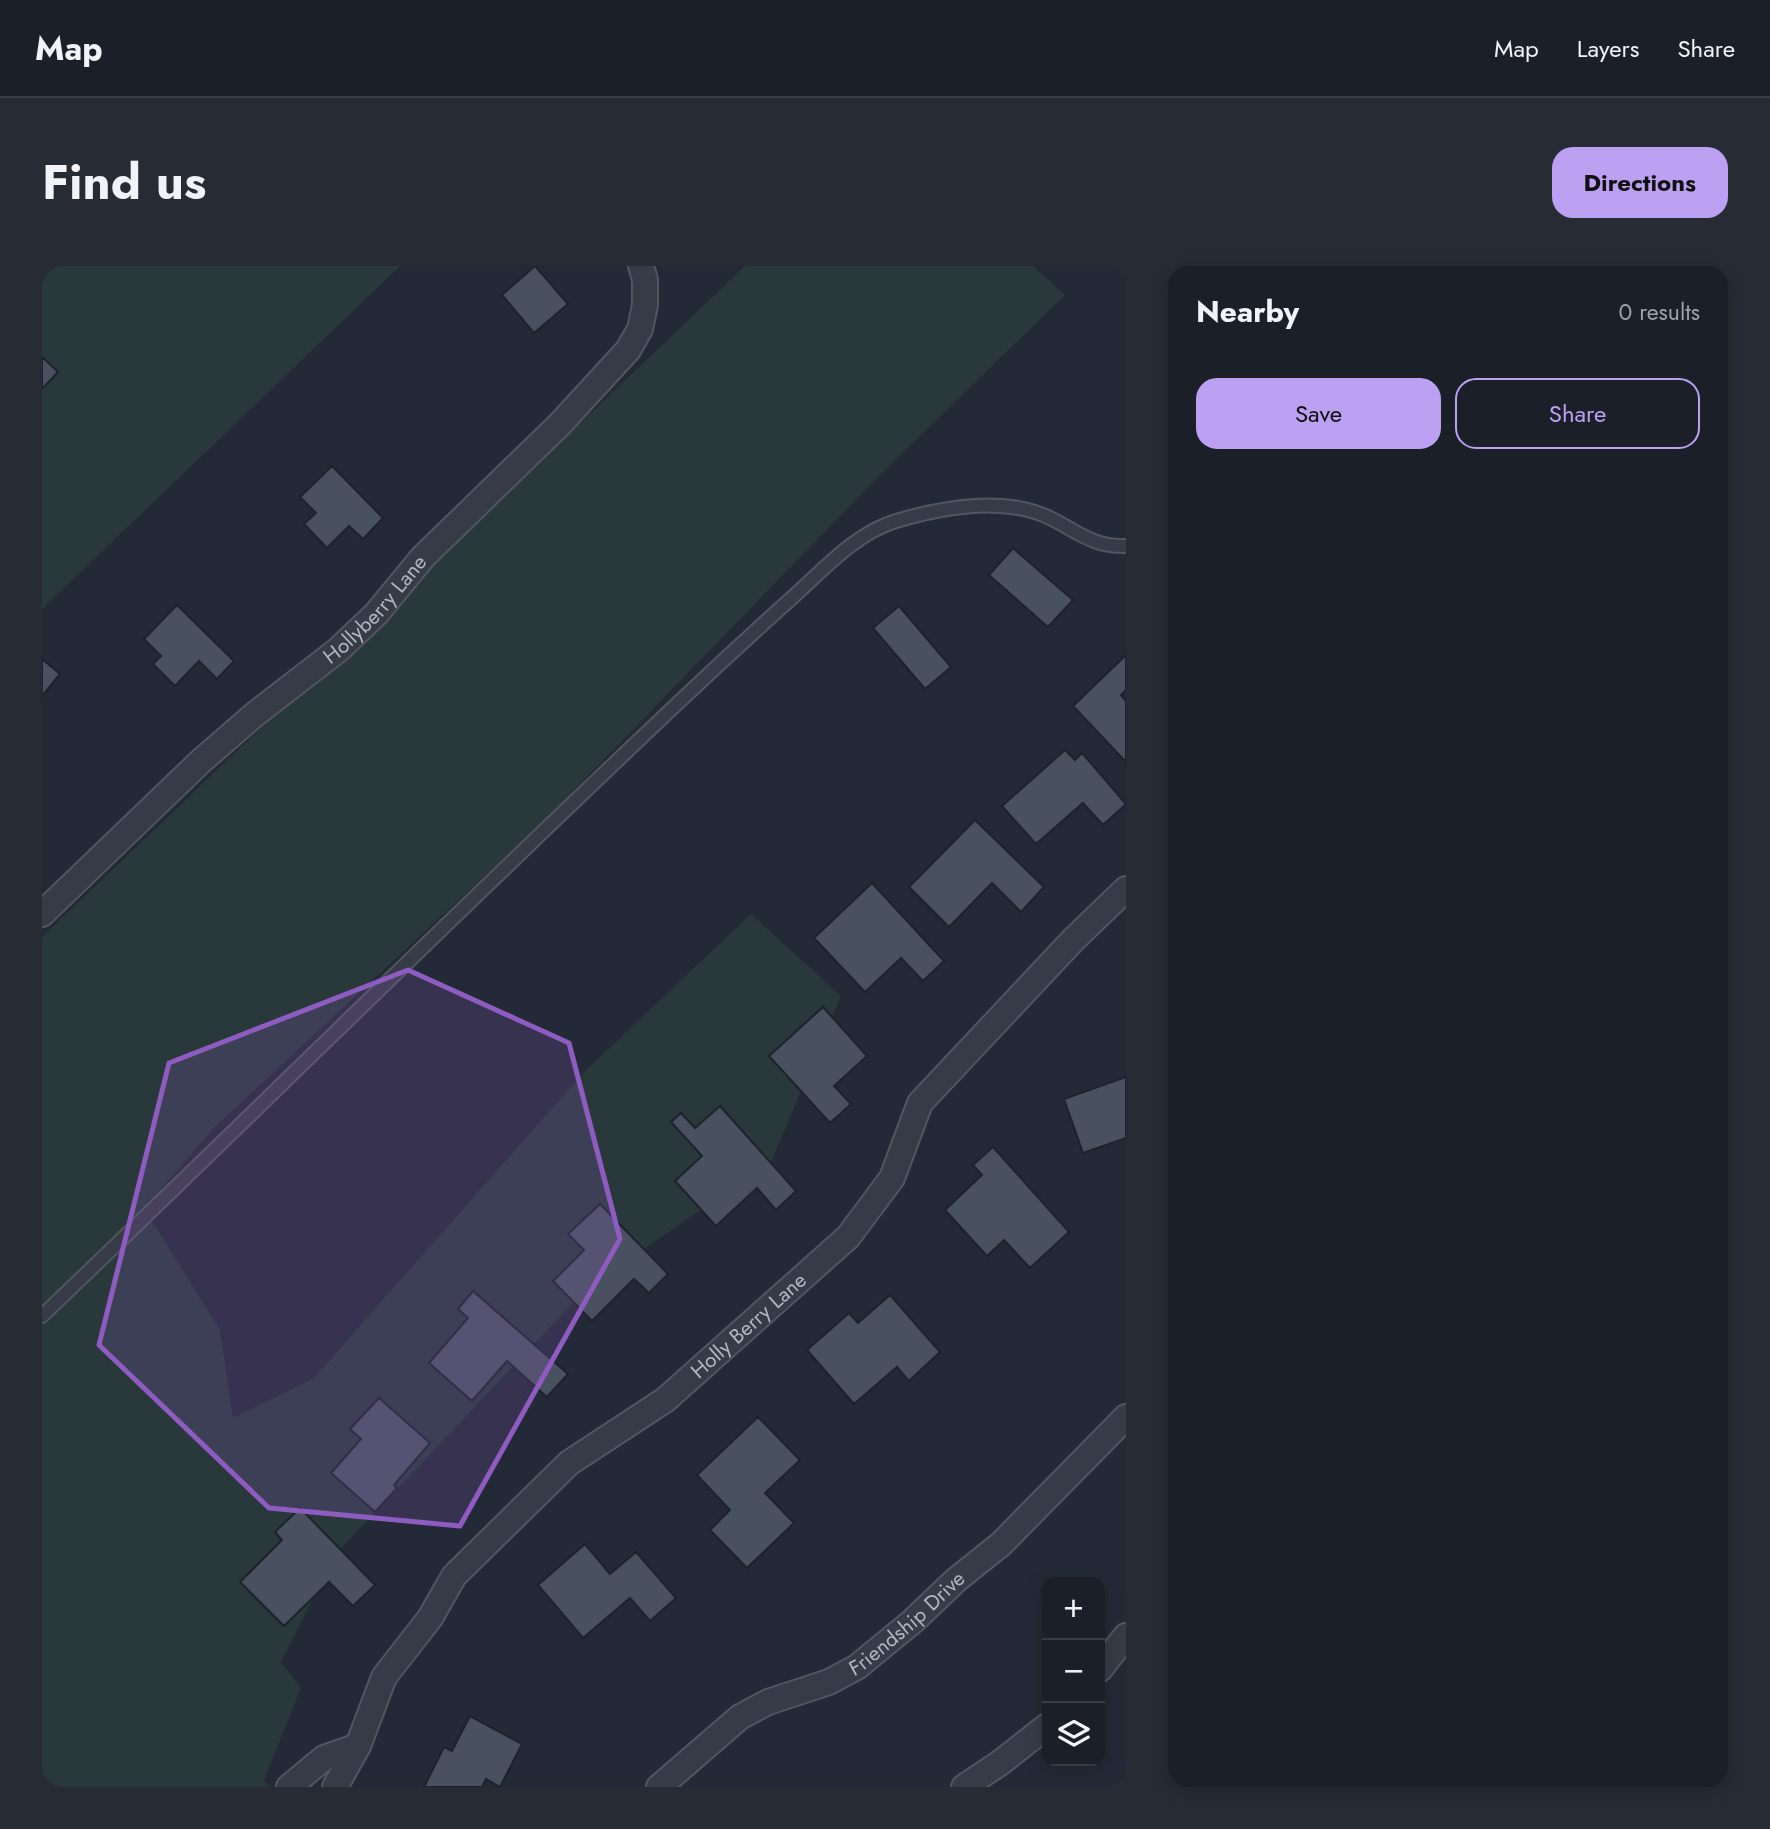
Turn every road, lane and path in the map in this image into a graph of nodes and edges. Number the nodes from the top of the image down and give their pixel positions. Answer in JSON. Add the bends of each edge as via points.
{"nodes":[{"id":1,"x":641,"y":266,"type":"edge"},
{"id":2,"x":1126,"y":546,"type":"edge"},
{"id":3,"x":1126,"y":889,"type":"edge"},
{"id":4,"x":42,"y":914,"type":"edge"},
{"id":5,"x":42,"y":1316,"type":"edge"},
{"id":6,"x":1126,"y":1417,"type":"edge"},
{"id":7,"x":1126,"y":1636,"type":"edge"},
{"id":8,"x":1105,"y":1663,"type":"edge"},
{"id":9,"x":1042,"y":1730,"type":"edge"},
{"id":10,"x":358,"y":1746,"type":"junction"},
{"id":11,"x":289,"y":1787,"type":"edge"},
{"id":12,"x":335,"y":1787,"type":"edge"},
{"id":13,"x":659,"y":1787,"type":"edge"},
{"id":14,"x":964,"y":1787,"type":"edge"}],
"edges":[{"from":1,"to":4,"type":"street","name":"Hollyberry Lane","via":[[645,305],[640,329],[620,360],[423,557],[376,614],[201,761]]},
{"from":2,"to":5,"type":"lane","via":[[1090,541],[1046,516],[1017,507],[984,505],[934,511],[891,522],[867,534],[568,806]]},
{"from":3,"to":10,"type":"street","name":"Holly Berry Lane","via":[[920,1102],[892,1178],[848,1237],[665,1400],[569,1463],[454,1576],[430,1618],[384,1677]]},
{"from":6,"to":13,"type":"street","name":"Friendship Drive","via":[[1001,1544],[857,1667],[740,1717]]},
{"from":7,"to":8,"type":"street"},
{"from":9,"to":14,"type":"street"},
{"from":10,"to":11,"type":"street","via":[[324,1758]]},
{"from":10,"to":12,"type":"street","name":"Holly Berry Lane"}]}
